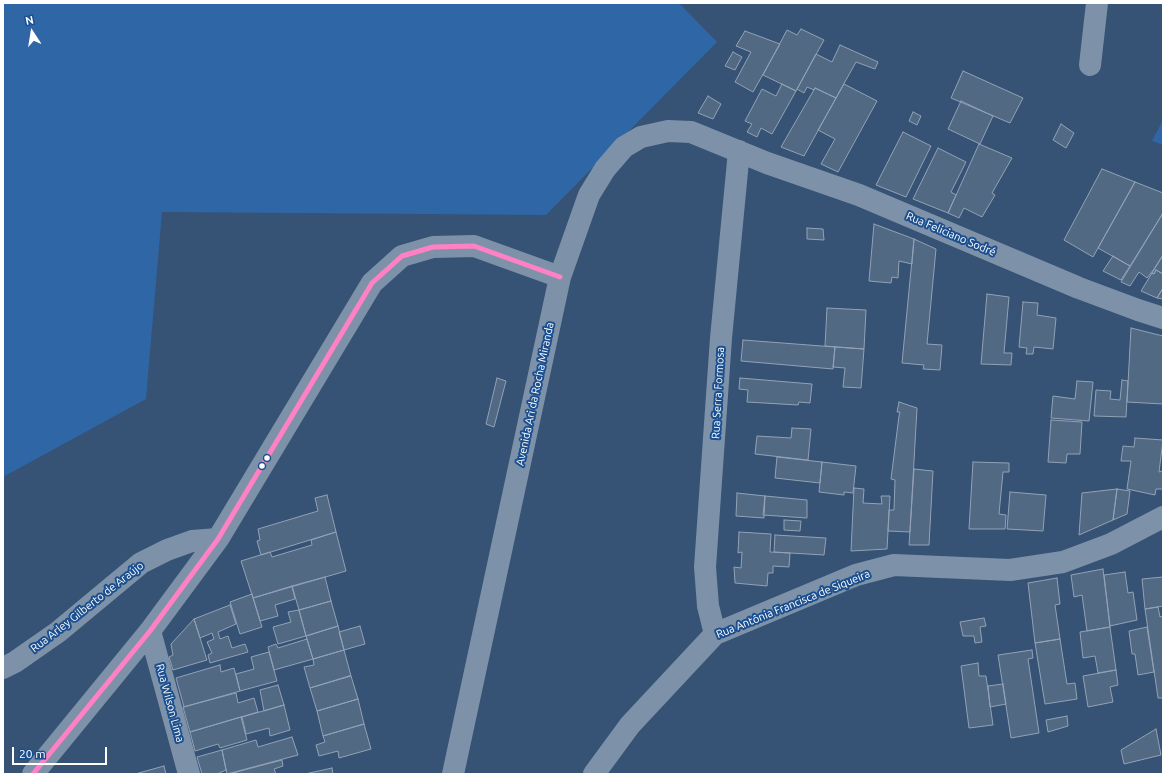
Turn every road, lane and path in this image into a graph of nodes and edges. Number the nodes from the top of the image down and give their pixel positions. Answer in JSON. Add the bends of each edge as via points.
{"nodes":[{"id":1,"x":1097,"y":3,"type":"edge"},
{"id":2,"x":1090,"y":66,"type":"dead end"},
{"id":3,"x":739,"y":151,"type":"junction"},
{"id":4,"x":560,"y":277,"type":"junction"},
{"id":5,"x":1163,"y":318,"type":"edge"},
{"id":6,"x":1163,"y":517,"type":"edge"},
{"id":7,"x":218,"y":539,"type":"junction"},
{"id":8,"x":150,"y":632,"type":"junction"},
{"id":9,"x":714,"y":634,"type":"junction"},
{"id":10,"x":3,"y":668,"type":"edge"},
{"id":11,"x":33,"y":774,"type":"edge"},
{"id":12,"x":189,"y":774,"type":"edge"},
{"id":13,"x":453,"y":774,"type":"edge"},
{"id":14,"x":594,"y":774,"type":"edge"}],
"edges":[{"from":1,"to":2,"type":"street"},
{"from":3,"to":4,"type":"street","name":"Avenida Ari da Rocha Miranda","via":[[692,132],[668,131],[641,137],[624,146],[605,169],[589,195]]},
{"from":3,"to":5,"type":"street","name":"Rua Feliciano Sodré","via":[[866,198],[1079,288]]},
{"from":3,"to":9,"type":"street","name":"Rua Serra Formosa","via":[[721,338],[705,567],[708,606]]},
{"from":4,"to":7,"type":"street","via":[[474,246],[433,247],[402,256],[372,283]]},
{"from":4,"to":13,"type":"street","name":"Avenida Ari da Rocha Miranda"},
{"from":6,"to":9,"type":"street","name":"Rua Antônia Francisca de Siqueira","via":[[1111,544],[1063,562],[1010,570],[894,565],[856,575]]},
{"from":7,"to":8,"type":"street"},
{"from":7,"to":10,"type":"street","name":"Rua Arley Gilberto de Araújo","via":[[192,541],[141,563],[58,632]]},
{"from":8,"to":11,"type":"street"},
{"from":8,"to":12,"type":"street","name":"Rua Wilson Lima"},
{"from":9,"to":14,"type":"street","name":"Rua Antônia Francisca de Siqueira","via":[[630,725]]}]}
